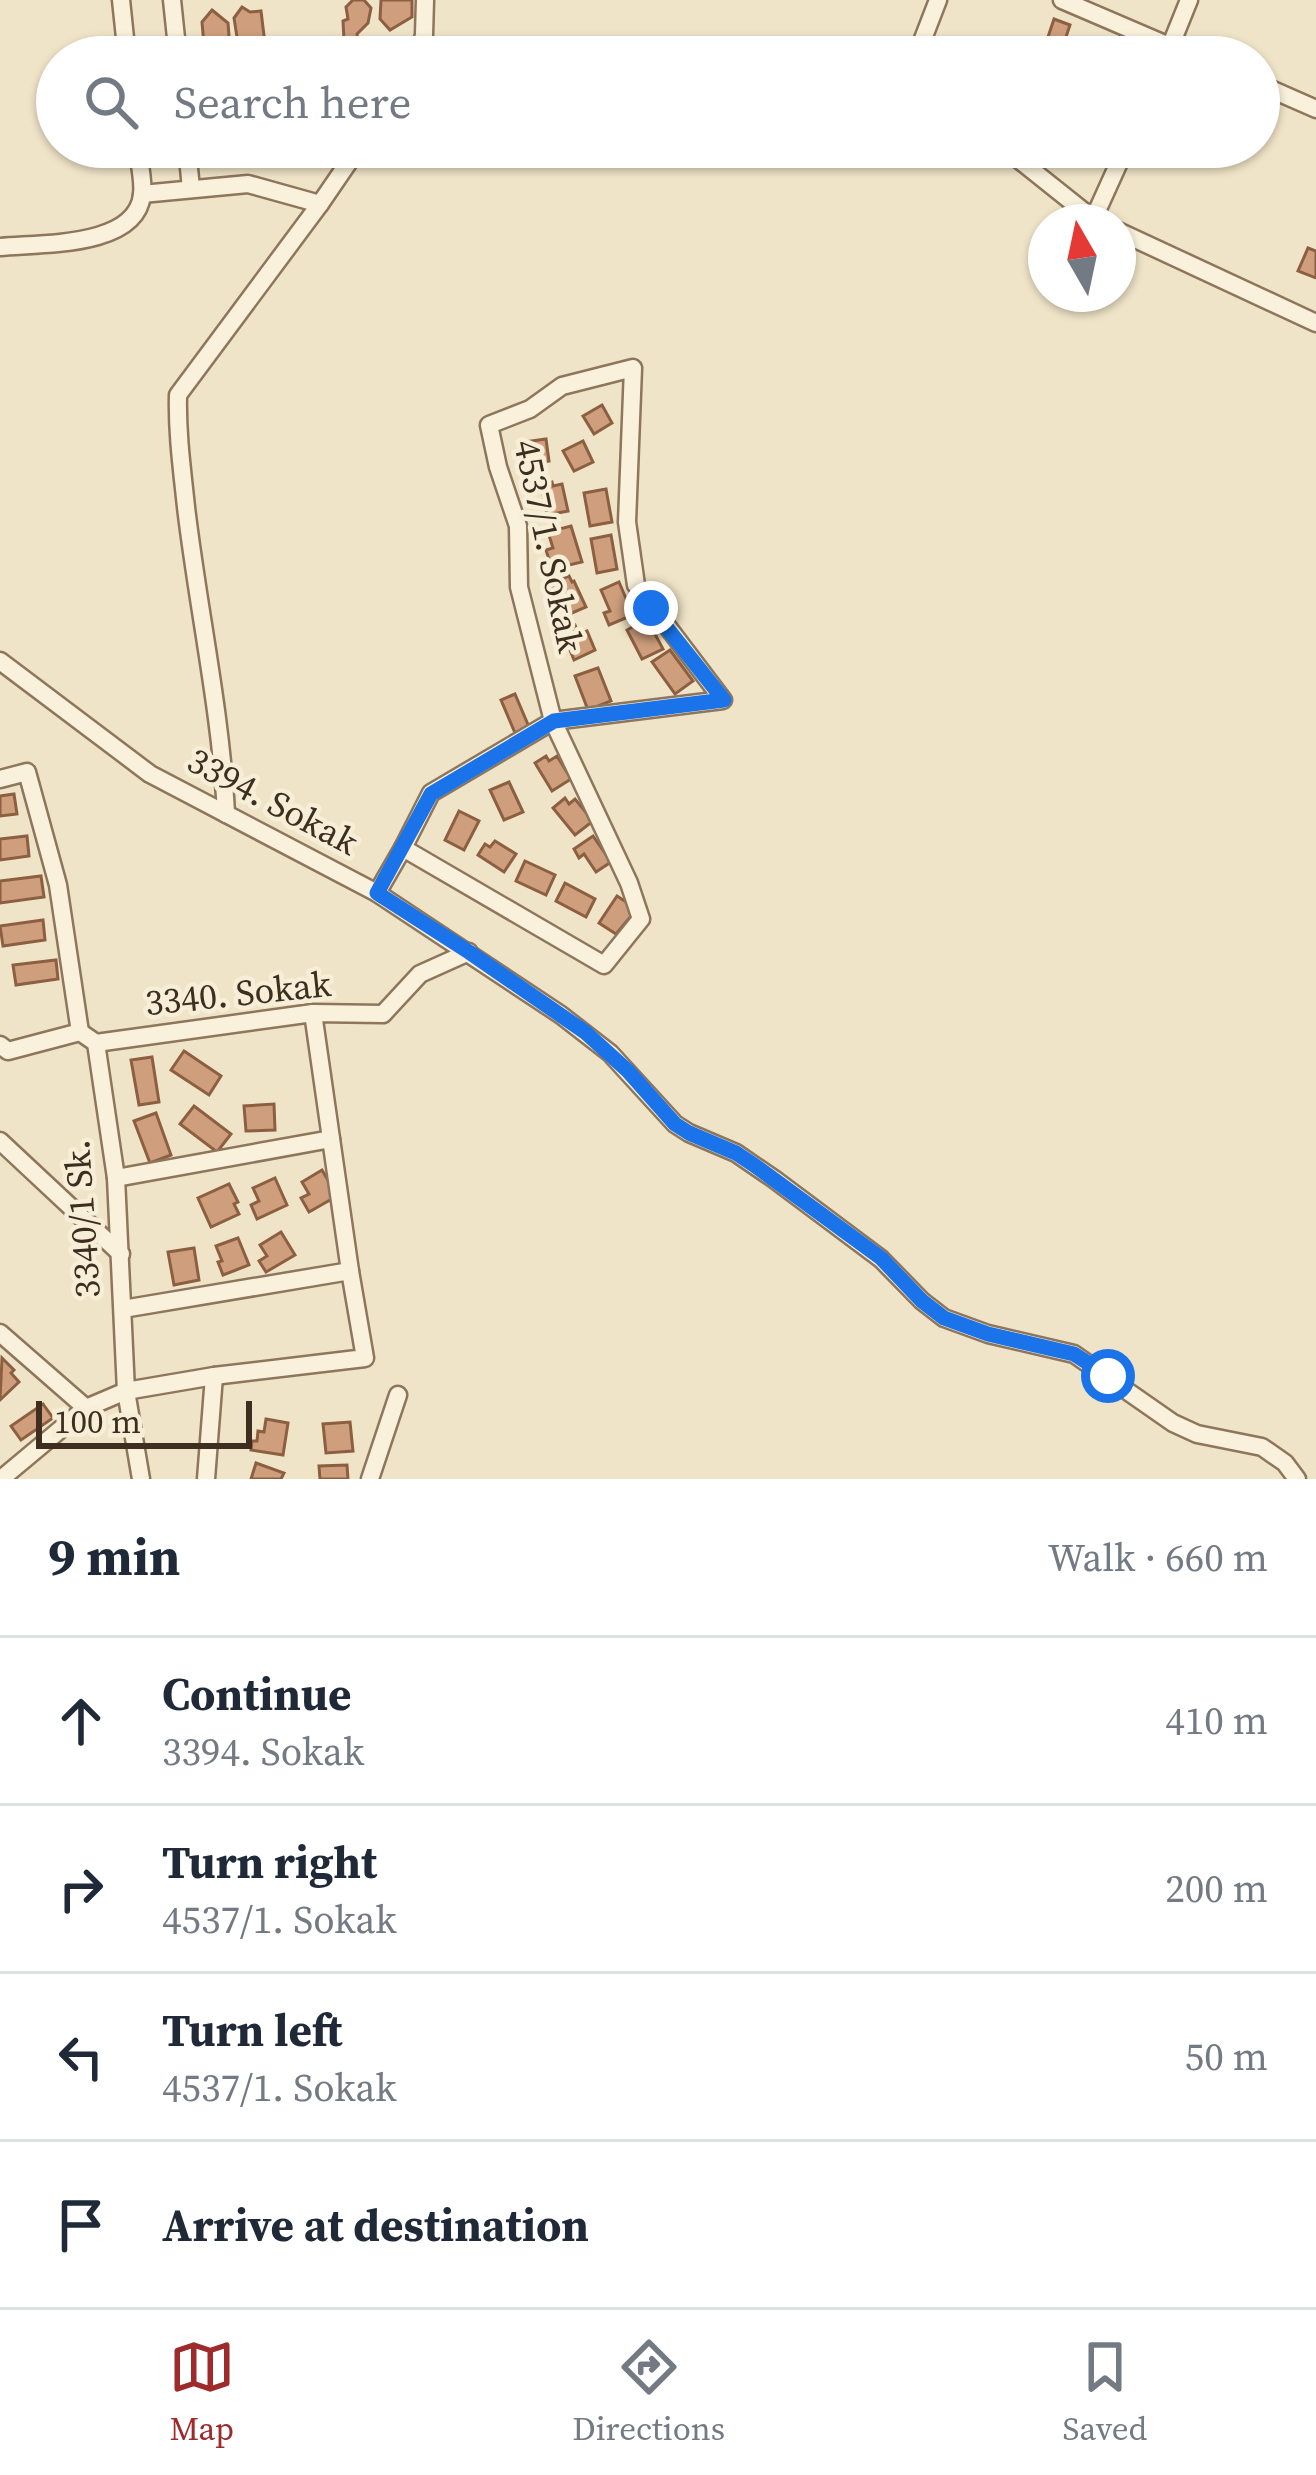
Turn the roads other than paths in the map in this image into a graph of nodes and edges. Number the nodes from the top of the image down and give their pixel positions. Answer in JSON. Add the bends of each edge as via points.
{"nodes":[{"id":1,"x":121,"y":0,"type":"edge"},
{"id":2,"x":172,"y":0,"type":"edge"},
{"id":3,"x":425,"y":0,"type":"edge"},
{"id":4,"x":938,"y":0,"type":"edge"},
{"id":5,"x":1062,"y":0,"type":"edge"},
{"id":6,"x":1189,"y":0,"type":"edge"},
{"id":7,"x":125,"y":36,"type":"edge"},
{"id":8,"x":176,"y":36,"type":"edge"},
{"id":9,"x":424,"y":36,"type":"edge"},
{"id":10,"x":924,"y":36,"type":"edge"},
{"id":11,"x":1135,"y":36,"type":"edge"},
{"id":12,"x":1174,"y":36,"type":"edge"},
{"id":13,"x":1280,"y":93,"type":"edge"},
{"id":14,"x":1316,"y":109,"type":"edge"},
{"id":15,"x":139,"y":168,"type":"edge"},
{"id":16,"x":189,"y":168,"type":"edge"},
{"id":17,"x":345,"y":168,"type":"edge"},
{"id":18,"x":1029,"y":168,"type":"edge"},
{"id":19,"x":1117,"y":168,"type":"edge"},
{"id":20,"x":191,"y":189,"type":"junction"},
{"id":21,"x":142,"y":194,"type":"junction"},
{"id":22,"x":320,"y":204,"type":"junction"},
{"id":23,"x":1074,"y":204,"type":"edge"},
{"id":24,"x":1102,"y":204,"type":"edge"},
{"id":25,"x":1136,"y":239,"type":"edge"},
{"id":26,"x":0,"y":247,"type":"edge"},
{"id":27,"x":1316,"y":323,"type":"edge"},
{"id":28,"x":0,"y":661,"type":"edge"},
{"id":29,"x":554,"y":721,"type":"junction"},
{"id":30,"x":0,"y":779,"type":"edge"},
{"id":31,"x":226,"y":814,"type":"junction"},
{"id":32,"x":403,"y":848,"type":"junction"},
{"id":33,"x":377,"y":893,"type":"junction"},
{"id":34,"x":469,"y":952,"type":"junction"},
{"id":35,"x":313,"y":1012,"type":"junction"},
{"id":36,"x":80,"y":1032,"type":"junction"},
{"id":37,"x":96,"y":1043,"type":"junction"},
{"id":38,"x":0,"y":1046,"type":"edge"},
{"id":39,"x":331,"y":1139,"type":"junction"},
{"id":40,"x":0,"y":1141,"type":"edge"},
{"id":41,"x":116,"y":1178,"type":"junction"},
{"id":42,"x":121,"y":1254,"type":"junction"},
{"id":43,"x":350,"y":1271,"type":"junction"},
{"id":44,"x":123,"y":1309,"type":"junction"},
{"id":45,"x":0,"y":1333,"type":"edge"},
{"id":46,"x":214,"y":1376,"type":"junction"},
{"id":47,"x":126,"y":1391,"type":"junction"},
{"id":48,"x":398,"y":1395,"type":"dead end"},
{"id":49,"x":86,"y":1408,"type":"junction"},
{"id":50,"x":1,"y":1479,"type":"edge"},
{"id":51,"x":141,"y":1479,"type":"edge"},
{"id":52,"x":206,"y":1479,"type":"edge"},
{"id":53,"x":370,"y":1479,"type":"edge"},
{"id":54,"x":1297,"y":1479,"type":"edge"}],
"edges":[{"from":1,"to":7,"type":"street"},
{"from":2,"to":8,"type":"street"},
{"from":3,"to":9,"type":"street"},
{"from":4,"to":10,"type":"street"},
{"from":5,"to":11,"type":"street"},
{"from":6,"to":12,"type":"street"},
{"from":13,"to":14,"type":"street"},
{"from":15,"to":21,"type":"street"},
{"from":16,"to":20,"type":"street"},
{"from":17,"to":22,"type":"street"},
{"from":18,"to":23,"type":"street"},
{"from":19,"to":24,"type":"street"},
{"from":20,"to":21,"type":"street"},
{"from":20,"to":22,"type":"street","via":[[248,184]]},
{"from":21,"to":26,"type":"street","via":[[127,222],[104,236]]},
{"from":22,"to":31,"type":"street","via":[[178,395]]},
{"from":25,"to":27,"type":"street"},
{"from":28,"to":31,"type":"street","name":"3394. Sokak","via":[[150,774]]},
{"from":29,"to":29,"type":"street","name":"4537/1. Sokak","via":[[519,587],[518,526],[489,425],[562,386],[633,368],[627,522],[636,585],[724,700]]},
{"from":29,"to":32,"type":"street","name":"4537/1. Sokak","via":[[431,794]]},
{"from":29,"to":32,"type":"street","name":"4537/1. Sokak","via":[[641,919],[604,965]]},
{"from":30,"to":36,"type":"street","via":[[27,772],[58,886]]},
{"from":31,"to":33,"type":"street","name":"3394. Sokak"},
{"from":32,"to":33,"type":"street"},
{"from":33,"to":34,"type":"street","name":"3394. Sokak"},
{"from":34,"to":35,"type":"street","name":"3340. Sokak","via":[[420,974],[382,1014]]},
{"from":34,"to":54,"type":"street","name":"3394. Sokak","via":[[585,1032],[675,1124],[754,1165],[881,1258],[944,1318],[1074,1354],[1172,1424],[1262,1447]]},
{"from":35,"to":37,"type":"street","name":"3340. Sokak"},
{"from":35,"to":39,"type":"street"},
{"from":36,"to":37,"type":"street"},
{"from":36,"to":38,"type":"street","via":[[8,1051]]},
{"from":37,"to":41,"type":"street","name":"3340/1 Sk."},
{"from":39,"to":41,"type":"street"},
{"from":39,"to":43,"type":"street"},
{"from":40,"to":42,"type":"street"},
{"from":41,"to":42,"type":"street","name":"3340/1 Sk."},
{"from":42,"to":44,"type":"street","name":"3340/1 Sk."},
{"from":43,"to":44,"type":"street"},
{"from":43,"to":46,"type":"street","via":[[365,1358]]},
{"from":44,"to":47,"type":"street","name":"3340/1 Sk."},
{"from":45,"to":49,"type":"street"},
{"from":46,"to":47,"type":"street"},
{"from":46,"to":52,"type":"street"},
{"from":47,"to":49,"type":"street"},
{"from":47,"to":51,"type":"street","name":"3340/1 Sk."},
{"from":48,"to":53,"type":"street"},
{"from":49,"to":50,"type":"street"}]}
